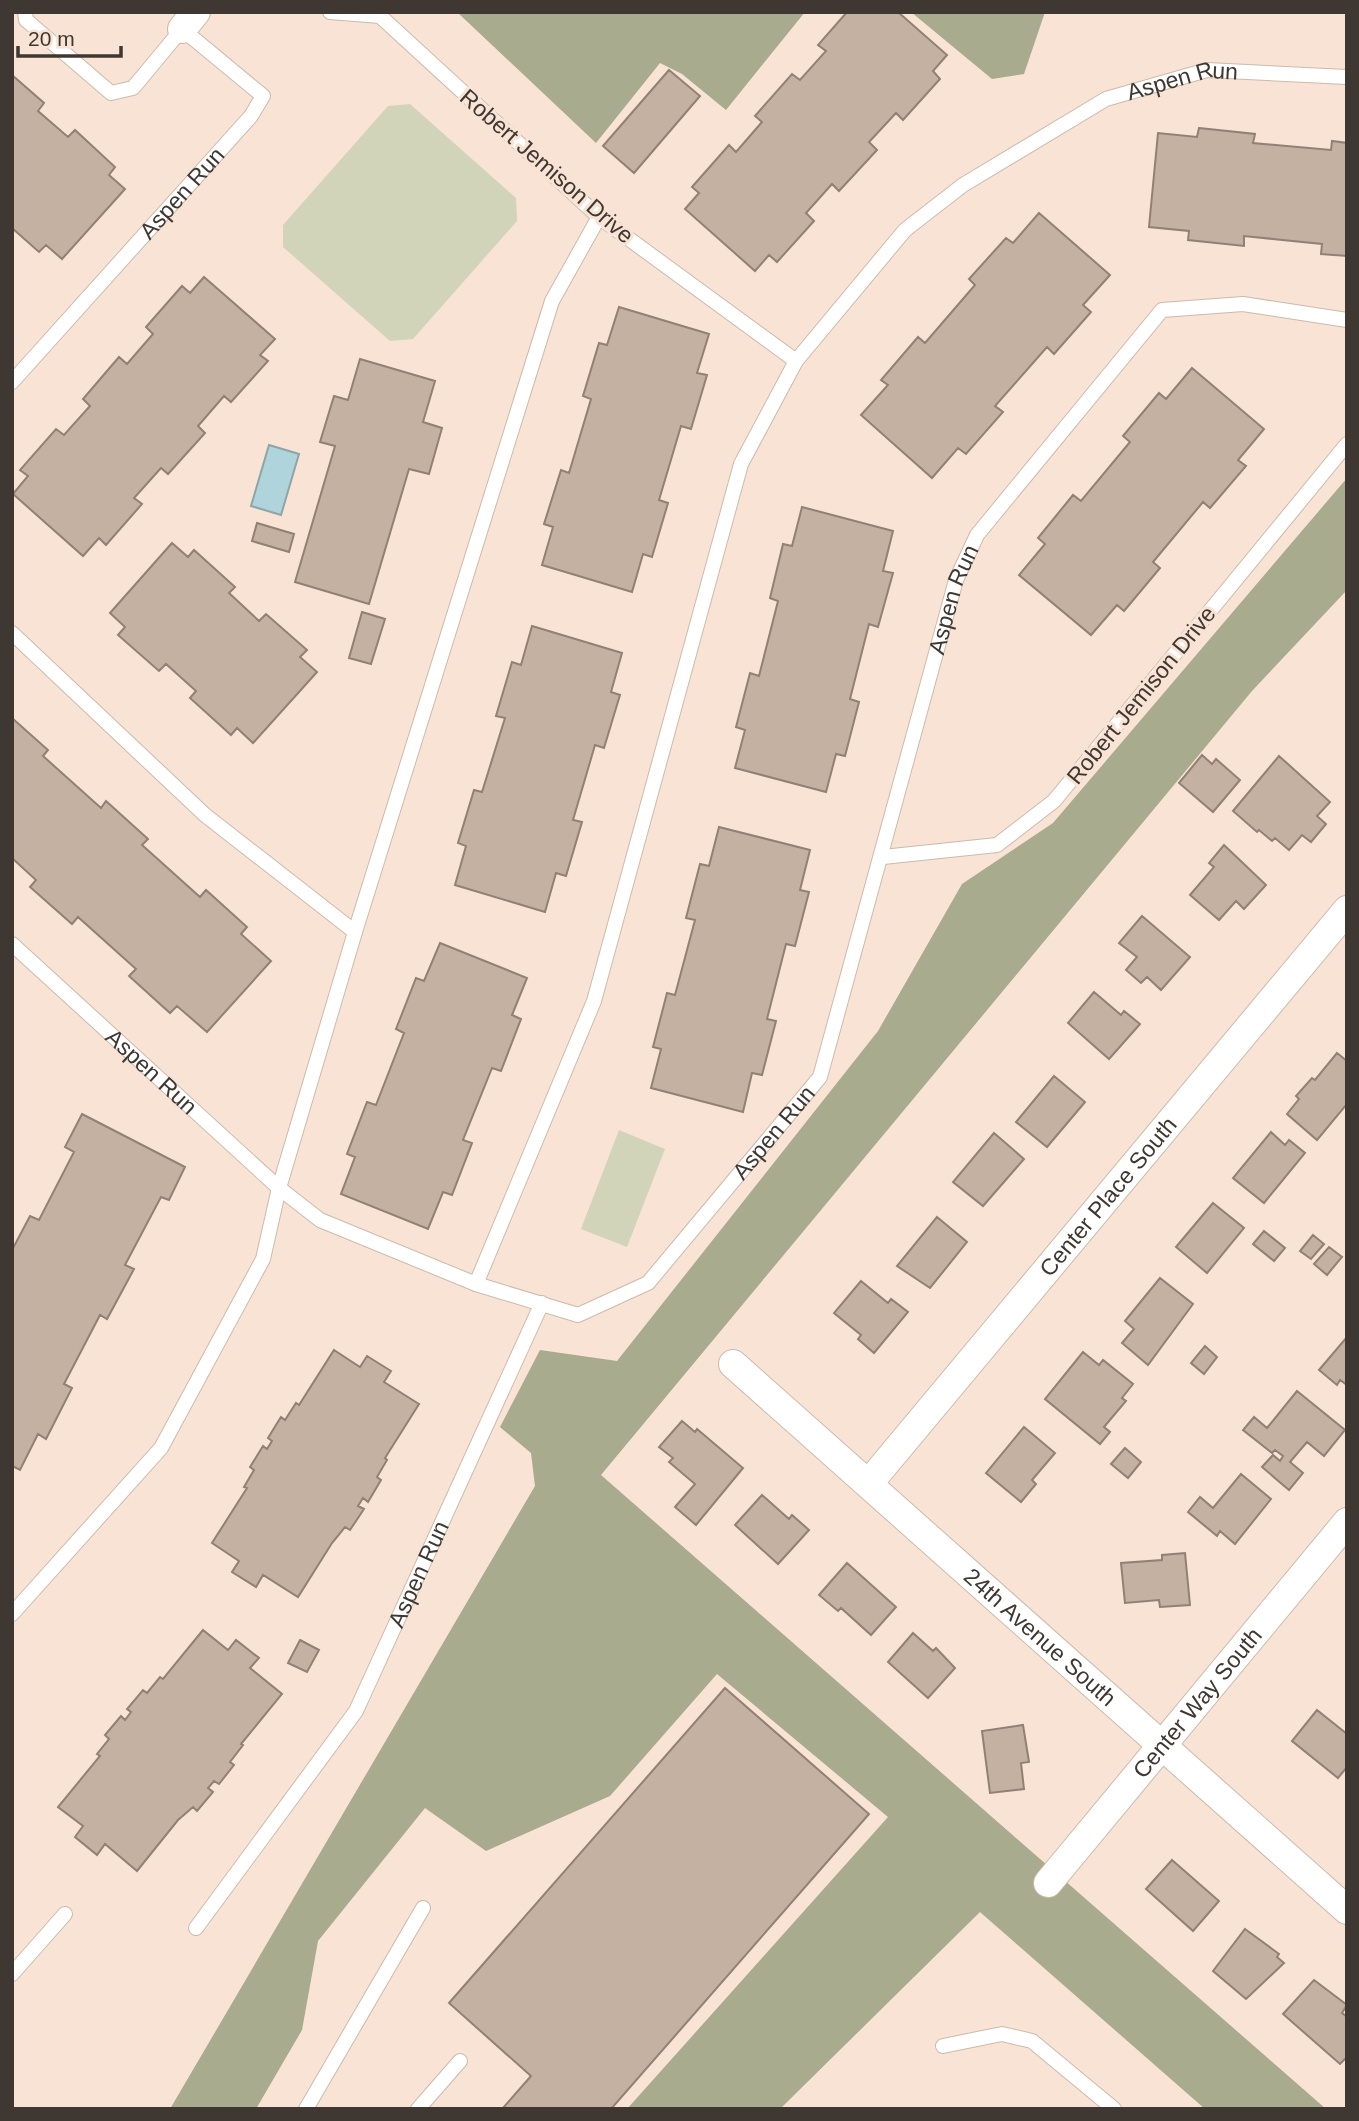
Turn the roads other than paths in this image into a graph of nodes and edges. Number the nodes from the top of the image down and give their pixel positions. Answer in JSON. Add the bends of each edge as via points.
{"nodes":[{"id":1,"x":25,"y":12,"type":"edge"},
{"id":2,"x":330,"y":12,"type":"edge"},
{"id":3,"x":189,"y":21,"type":"edge"},
{"id":4,"x":1347,"y":76,"type":"edge"},
{"id":5,"x":599,"y":217,"type":"junction"},
{"id":6,"x":1347,"y":320,"type":"edge"},
{"id":7,"x":796,"y":361,"type":"junction"},
{"id":8,"x":12,"y":382,"type":"edge"},
{"id":9,"x":1347,"y":444,"type":"edge"},
{"id":10,"x":12,"y":634,"type":"edge"},
{"id":11,"x":883,"y":857,"type":"junction"},
{"id":12,"x":1347,"y":909,"type":"edge"},
{"id":13,"x":355,"y":932,"type":"junction"},
{"id":14,"x":12,"y":944,"type":"edge"},
{"id":15,"x":279,"y":1188,"type":"junction"},
{"id":16,"x":476,"y":1284,"type":"junction"},
{"id":17,"x":542,"y":1303,"type":"junction"},
{"id":18,"x":733,"y":1364,"type":"dead end"},
{"id":19,"x":869,"y":1483,"type":"junction"},
{"id":20,"x":1347,"y":1522,"type":"edge"},
{"id":21,"x":12,"y":1614,"type":"edge"},
{"id":22,"x":1162,"y":1742,"type":"junction"},
{"id":23,"x":1048,"y":1883,"type":"dead end"},
{"id":24,"x":423,"y":1908,"type":"dead end"},
{"id":25,"x":1347,"y":1910,"type":"edge"},
{"id":26,"x":65,"y":1914,"type":"dead end"},
{"id":27,"x":196,"y":1928,"type":"dead end"},
{"id":28,"x":12,"y":1974,"type":"edge"},
{"id":29,"x":943,"y":2046,"type":"dead end"},
{"id":30,"x":460,"y":2061,"type":"dead end"},
{"id":31,"x":306,"y":2109,"type":"edge"},
{"id":32,"x":418,"y":2109,"type":"edge"},
{"id":33,"x":1114,"y":2109,"type":"edge"}],
"edges":[{"from":1,"to":3,"type":"lane","via":[[26,20],[111,93],[132,88]]},
{"from":2,"to":5,"type":"lane","name":"Robert Jemison Drive","via":[[380,16]]},
{"from":3,"to":8,"type":"lane","name":"Aspen Run","via":[[263,96],[251,116]]},
{"from":4,"to":7,"type":"lane","name":"Aspen Run","via":[[1207,69],[1106,99],[962,185],[905,230]]},
{"from":5,"to":7,"type":"lane","name":"Robert Jemison Drive"},
{"from":5,"to":13,"type":"lane","via":[[552,300]]},
{"from":6,"to":11,"type":"lane","name":"Aspen Run","via":[[1243,303],[1162,310],[978,535],[956,580]]},
{"from":7,"to":16,"type":"lane","name":"Aspen Run","via":[[741,464],[594,1001]]},
{"from":9,"to":11,"type":"lane","name":"Robert Jemison Drive","via":[[1054,801],[997,845]]},
{"from":10,"to":13,"type":"lane","via":[[205,815]]},
{"from":11,"to":17,"type":"lane","name":"Aspen Run","via":[[820,1077],[648,1283],[578,1315]]},
{"from":12,"to":19,"type":"street","name":"Center Place South"},
{"from":13,"to":15,"type":"lane"},
{"from":14,"to":15,"type":"lane","name":"Aspen Run"},
{"from":15,"to":16,"type":"lane","via":[[320,1220]]},
{"from":15,"to":21,"type":"lane","via":[[262,1259],[161,1448]]},
{"from":16,"to":17,"type":"lane"},
{"from":17,"to":27,"type":"lane","name":"Aspen Run","via":[[356,1711]]},
{"from":18,"to":19,"type":"street","name":"24th Avenue South"},
{"from":19,"to":22,"type":"street","name":"24th Avenue South"},
{"from":20,"to":22,"type":"street","name":"Center Way South"},
{"from":22,"to":23,"type":"street","name":"Center Way South"},
{"from":22,"to":25,"type":"street","name":"24th Avenue South"},
{"from":24,"to":31,"type":"lane"},
{"from":26,"to":28,"type":"lane"},
{"from":29,"to":33,"type":"lane","via":[[1002,2034],[1032,2041]]},
{"from":30,"to":32,"type":"lane"}]}
